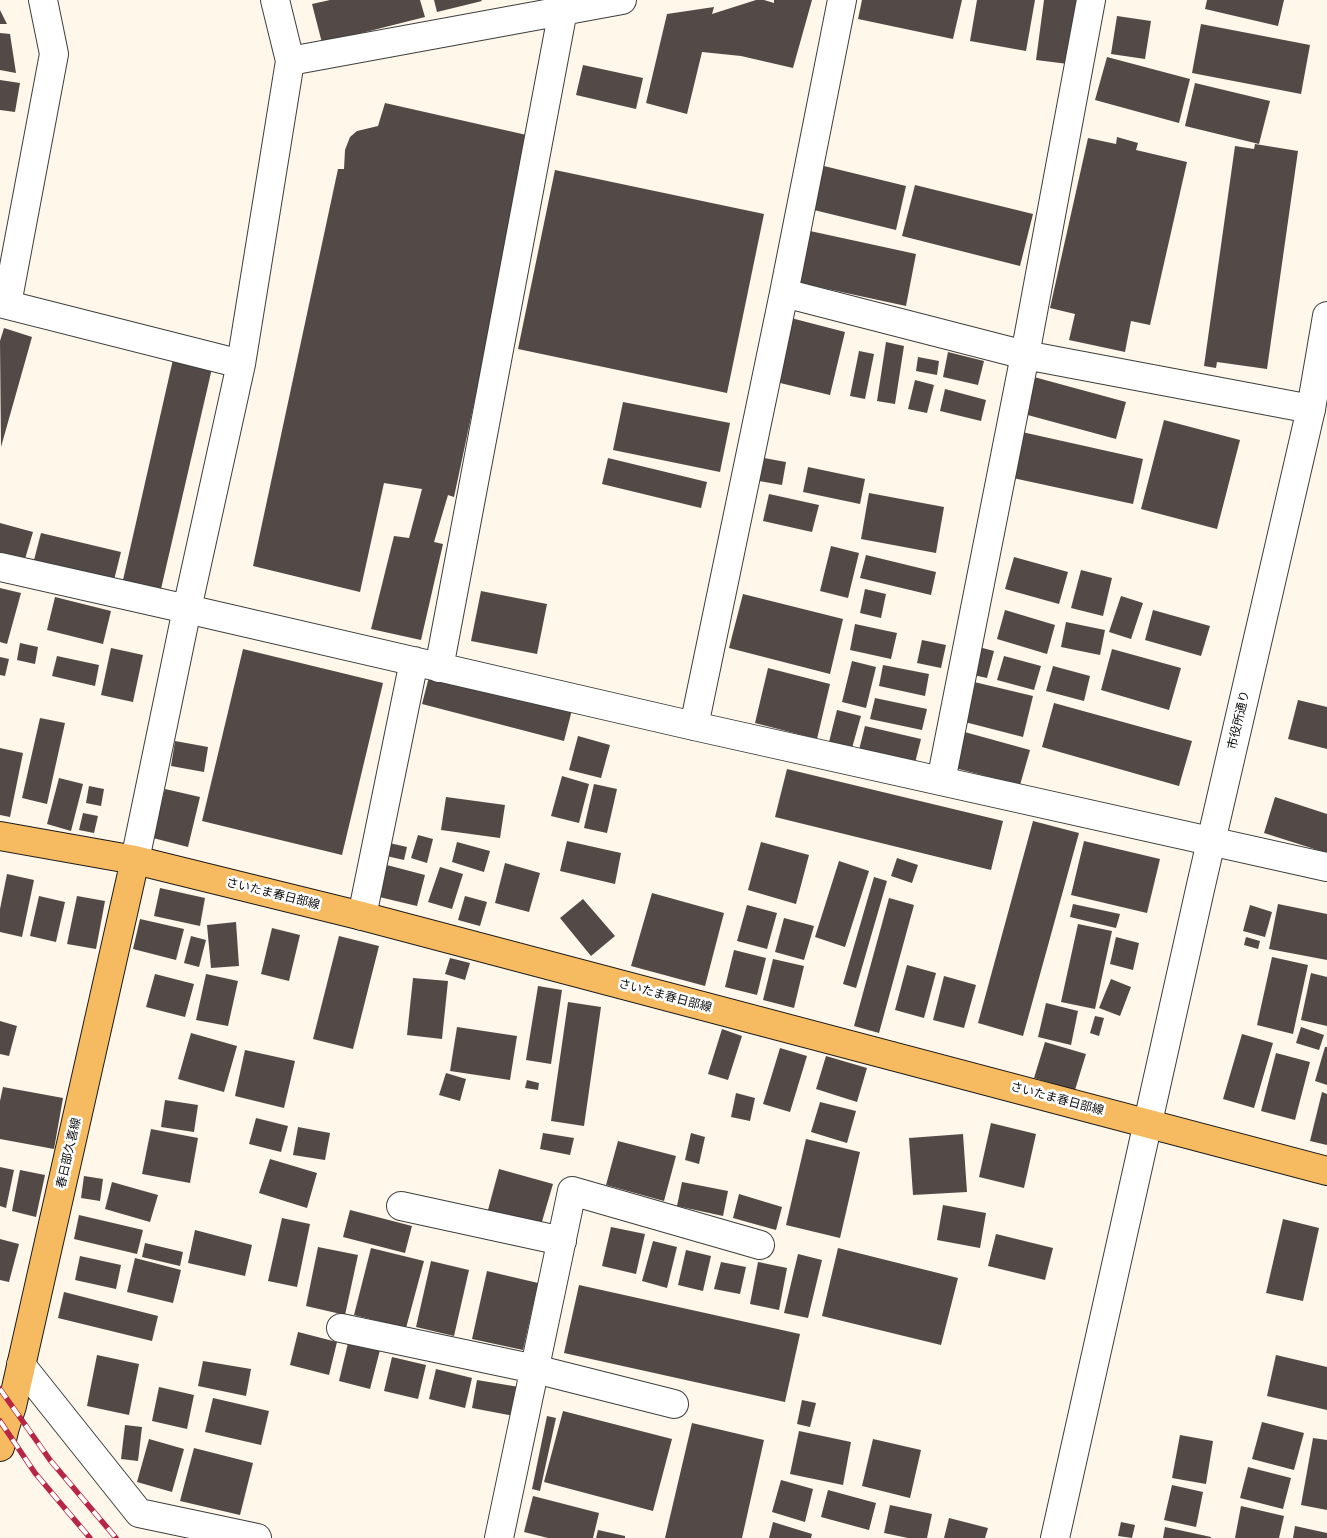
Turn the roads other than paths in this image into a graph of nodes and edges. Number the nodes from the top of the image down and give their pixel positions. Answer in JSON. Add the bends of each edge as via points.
{"nodes":[{"id":1,"x":43,"y":0,"type":"edge"},
{"id":2,"x":275,"y":0,"type":"edge"},
{"id":3,"x":622,"y":0,"type":"edge"},
{"id":4,"x":842,"y":0,"type":"edge"},
{"id":5,"x":1091,"y":0,"type":"edge"},
{"id":6,"x":562,"y":5,"type":"edge"},
{"id":7,"x":290,"y":61,"type":"junction"},
{"id":8,"x":784,"y":293,"type":"junction"},
{"id":9,"x":3,"y":304,"type":"edge"},
{"id":10,"x":1327,"y":316,"type":"edge"},
{"id":11,"x":1025,"y":355,"type":"junction"},
{"id":12,"x":241,"y":364,"type":"junction"},
{"id":13,"x":1311,"y":409,"type":"junction"},
{"id":14,"x":0,"y":567,"type":"edge"},
{"id":15,"x":187,"y":609,"type":"junction"},
{"id":16,"x":426,"y":665,"type":"junction"},
{"id":17,"x":694,"y":726,"type":"junction"},
{"id":18,"x":941,"y":781,"type":"junction"},
{"id":19,"x":0,"y":836,"type":"edge"},
{"id":20,"x":1211,"y":842,"type":"junction"},
{"id":21,"x":136,"y":860,"type":"junction"},
{"id":22,"x":1327,"y":867,"type":"edge"},
{"id":23,"x":362,"y":916,"type":"junction"},
{"id":24,"x":1148,"y":1123,"type":"junction"},
{"id":25,"x":1327,"y":1171,"type":"edge"},
{"id":26,"x":401,"y":1206,"type":"dead end"},
{"id":27,"x":562,"y":1241,"type":"junction"},
{"id":28,"x":760,"y":1245,"type":"dead end"},
{"id":29,"x":341,"y":1328,"type":"dead end"},
{"id":30,"x":21,"y":1366,"type":"junction"},
{"id":31,"x":535,"y":1369,"type":"junction"},
{"id":32,"x":674,"y":1404,"type":"dead end"},
{"id":33,"x":0,"y":1447,"type":"edge"},
{"id":34,"x":257,"y":1538,"type":"edge"},
{"id":35,"x":499,"y":1538,"type":"edge"},
{"id":36,"x":1055,"y":1538,"type":"edge"}],
"edges":[{"from":1,"to":9,"type":"street","via":[[54,54]]},
{"from":2,"to":7,"type":"street"},
{"from":3,"to":6,"type":"street"},
{"from":4,"to":8,"type":"street"},
{"from":5,"to":11,"type":"street"},
{"from":6,"to":7,"type":"street"},
{"from":6,"to":16,"type":"street"},
{"from":7,"to":12,"type":"street"},
{"from":8,"to":11,"type":"street"},
{"from":8,"to":17,"type":"street"},
{"from":9,"to":12,"type":"street"},
{"from":10,"to":13,"type":"street","name":"市役所通り"},
{"from":11,"to":13,"type":"street"},
{"from":11,"to":18,"type":"street"},
{"from":12,"to":15,"type":"street"},
{"from":13,"to":20,"type":"street","name":"市役所通り"},
{"from":14,"to":15,"type":"street"},
{"from":15,"to":16,"type":"street"},
{"from":15,"to":21,"type":"street"},
{"from":16,"to":17,"type":"street"},
{"from":16,"to":23,"type":"street"},
{"from":17,"to":18,"type":"street"},
{"from":18,"to":20,"type":"street"},
{"from":19,"to":21,"type":"main road","name":"さいたま春日部線"},
{"from":20,"to":22,"type":"street"},
{"from":20,"to":24,"type":"street","name":"市役所通り"},
{"from":21,"to":23,"type":"main road","name":"さいたま春日部線"},
{"from":21,"to":30,"type":"main road","name":"春日部久喜線"},
{"from":23,"to":24,"type":"main road","name":"さいたま春日部線"},
{"from":24,"to":25,"type":"main road","name":"さいたま春日部線"},
{"from":24,"to":36,"type":"street","name":"市役所通り"},
{"from":26,"to":27,"type":"street"},
{"from":27,"to":28,"type":"street","via":[[572,1191]]},
{"from":27,"to":31,"type":"street"},
{"from":29,"to":31,"type":"street"},
{"from":30,"to":33,"type":"main road","name":"春日部久喜線"},
{"from":30,"to":34,"type":"street","via":[[139,1513]]},
{"from":31,"to":32,"type":"street"},
{"from":31,"to":35,"type":"street"}]}
